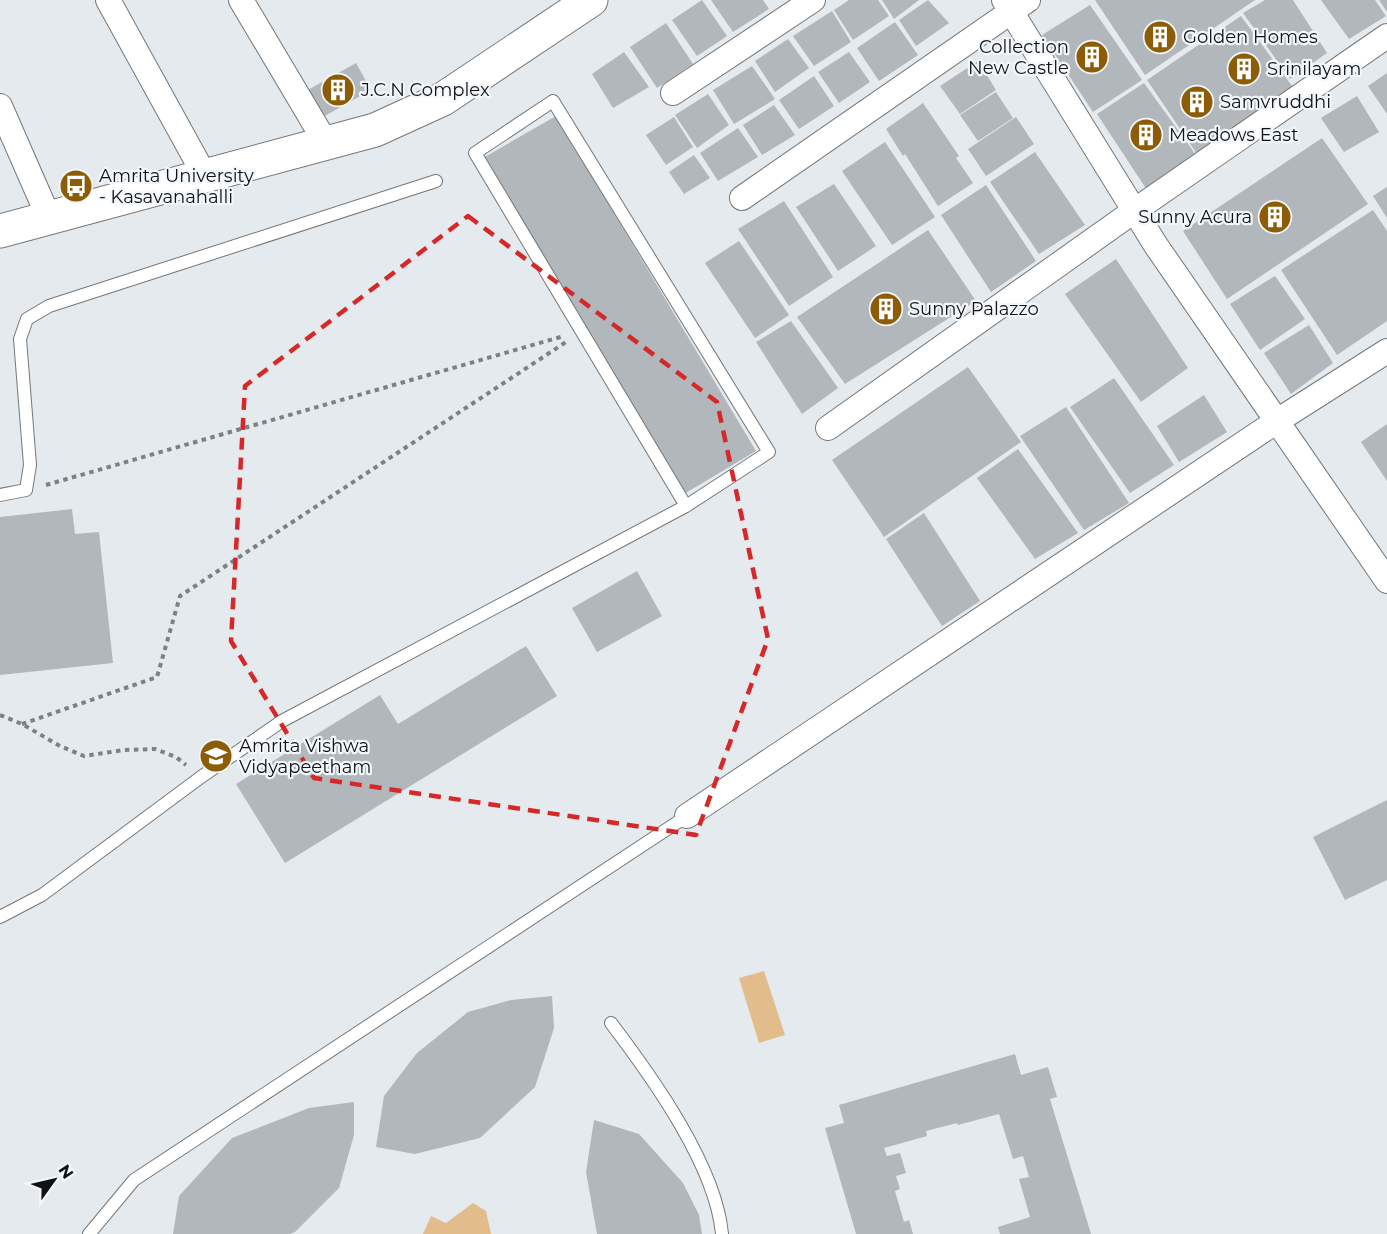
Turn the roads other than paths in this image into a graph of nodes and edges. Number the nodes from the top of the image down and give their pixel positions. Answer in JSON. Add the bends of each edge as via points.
{"nodes":[{"id":1,"x":108,"y":0,"type":"edge"},
{"id":2,"x":241,"y":0,"type":"edge"},
{"id":3,"x":591,"y":0,"type":"edge"},
{"id":4,"x":813,"y":0,"type":"edge"},
{"id":5,"x":1014,"y":4,"type":"edge"},
{"id":6,"x":1387,"y":36,"type":"edge"},
{"id":7,"x":673,"y":93,"type":"dead end"},
{"id":8,"x":0,"y":106,"type":"edge"},
{"id":9,"x":326,"y":143,"type":"junction"},
{"id":10,"x":205,"y":176,"type":"junction"},
{"id":11,"x":436,"y":181,"type":"dead end"},
{"id":12,"x":742,"y":198,"type":"dead end"},
{"id":13,"x":1134,"y":211,"type":"junction"},
{"id":14,"x":49,"y":218,"type":"junction"},
{"id":15,"x":0,"y":231,"type":"edge"},
{"id":16,"x":1387,"y":351,"type":"edge"},
{"id":17,"x":1277,"y":421,"type":"junction"},
{"id":18,"x":828,"y":428,"type":"dead end"},
{"id":19,"x":0,"y":495,"type":"edge"},
{"id":20,"x":686,"y":506,"type":"junction"},
{"id":21,"x":1387,"y":581,"type":"edge"},
{"id":22,"x":687,"y":816,"type":"joint"},
{"id":23,"x":0,"y":917,"type":"edge"},
{"id":24,"x":611,"y":1023,"type":"dead end"},
{"id":25,"x":89,"y":1234,"type":"edge"},
{"id":26,"x":722,"y":1234,"type":"edge"}],
"edges":[{"from":1,"to":10,"type":"street"},
{"from":2,"to":9,"type":"street"},
{"from":3,"to":9,"type":"main road","via":[[443,99],[375,130]]},
{"from":4,"to":7,"type":"street"},
{"from":5,"to":12,"type":"street"},
{"from":5,"to":13,"type":"street"},
{"from":6,"to":13,"type":"street"},
{"from":8,"to":14,"type":"street"},
{"from":9,"to":10,"type":"main road"},
{"from":10,"to":14,"type":"main road"},
{"from":11,"to":19,"type":"lane","via":[[49,306],[27,319],[20,339],[30,465],[26,490]]},
{"from":13,"to":17,"type":"street"},
{"from":13,"to":18,"type":"street"},
{"from":14,"to":15,"type":"main road"},
{"from":16,"to":17,"type":"street"},
{"from":17,"to":21,"type":"street"},
{"from":17,"to":22,"type":"street"},
{"from":20,"to":20,"type":"lane","via":[[769,452],[553,101],[475,153]]},
{"from":20,"to":23,"type":"lane","via":[[282,721],[42,895]]},
{"from":22,"to":25,"type":"lane","via":[[134,1180]]},
{"from":24,"to":26,"type":"lane","via":[[693,1147],[720,1214]]}]}
